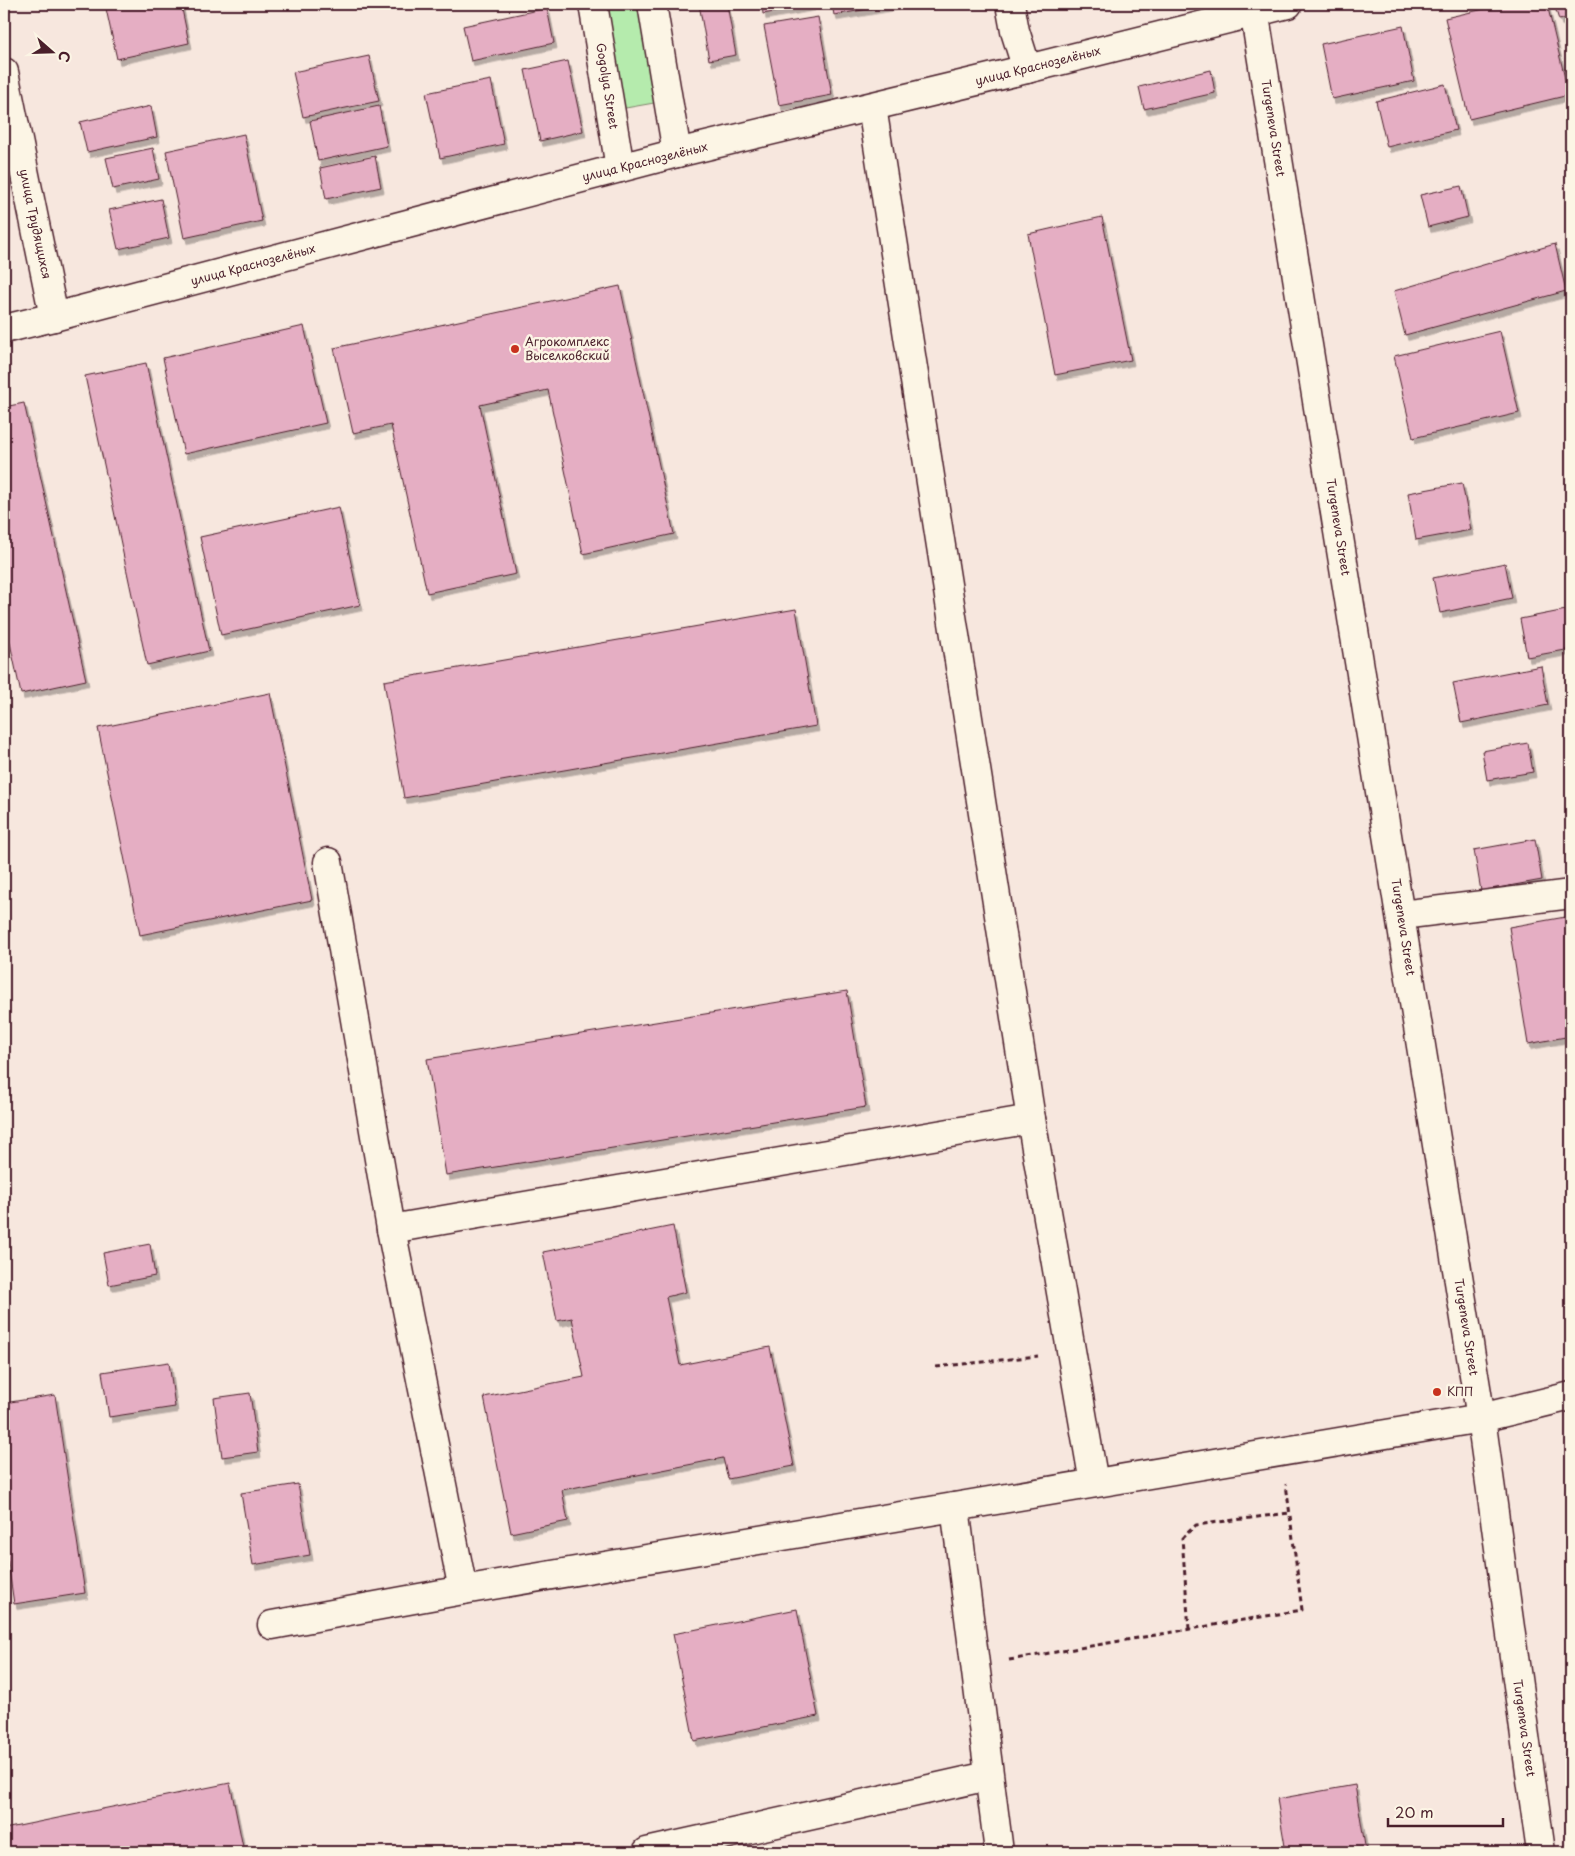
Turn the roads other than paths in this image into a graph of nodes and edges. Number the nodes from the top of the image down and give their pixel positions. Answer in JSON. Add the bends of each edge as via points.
{"nodes":[{"id":1,"x":593,"y":4,"type":"edge"},
{"id":2,"x":652,"y":4,"type":"edge"},
{"id":3,"x":1010,"y":4,"type":"edge"},
{"id":4,"x":1288,"y":4,"type":"edge"},
{"id":5,"x":1253,"y":8,"type":"edge"},
{"id":6,"x":1028,"y":70,"type":"junction"},
{"id":7,"x":4,"y":72,"type":"edge"},
{"id":8,"x":872,"y":107,"type":"junction"},
{"id":9,"x":677,"y":154,"type":"junction"},
{"id":10,"x":620,"y":168,"type":"junction"},
{"id":11,"x":54,"y":317,"type":"junction"},
{"id":12,"x":4,"y":329,"type":"edge"},
{"id":13,"x":328,"y":862,"type":"dead end"},
{"id":14,"x":1571,"y":894,"type":"edge"},
{"id":15,"x":1401,"y":916,"type":"junction"},
{"id":16,"x":1031,"y":1119,"type":"junction"},
{"id":17,"x":391,"y":1229,"type":"junction"},
{"id":18,"x":1571,"y":1396,"type":"edge"},
{"id":19,"x":1481,"y":1418,"type":"junction"},
{"id":20,"x":1094,"y":1483,"type":"junction"},
{"id":21,"x":955,"y":1506,"type":"junction"},
{"id":22,"x":462,"y":1590,"type":"junction"},
{"id":23,"x":272,"y":1625,"type":"dead end"},
{"id":24,"x":988,"y":1776,"type":"junction"},
{"id":25,"x":647,"y":1852,"type":"edge"},
{"id":26,"x":999,"y":1852,"type":"edge"},
{"id":27,"x":1541,"y":1852,"type":"edge"}],
"edges":[{"from":1,"to":10,"type":"street","name":"Gogolya Street"},
{"from":2,"to":9,"type":"street"},
{"from":3,"to":6,"type":"street"},
{"from":4,"to":5,"type":"street","name":"улица Краснозелёных"},
{"from":5,"to":6,"type":"street","name":"улица Краснозелёных"},
{"from":5,"to":15,"type":"street","name":"Turgeneva Street"},
{"from":6,"to":8,"type":"street","name":"улица Краснозелёных"},
{"from":7,"to":11,"type":"street","name":"улица Трудящихся"},
{"from":8,"to":9,"type":"street","name":"улица Краснозелёных"},
{"from":8,"to":16,"type":"street"},
{"from":9,"to":10,"type":"street","name":"улица Краснозелёных"},
{"from":10,"to":11,"type":"street","name":"улица Краснозелёных"},
{"from":11,"to":12,"type":"street","name":"улица Краснозелёных"},
{"from":13,"to":17,"type":"street"},
{"from":14,"to":15,"type":"street"},
{"from":15,"to":19,"type":"street","name":"Turgeneva Street"},
{"from":16,"to":17,"type":"street"},
{"from":16,"to":20,"type":"street"},
{"from":17,"to":22,"type":"street"},
{"from":18,"to":19,"type":"street"},
{"from":19,"to":20,"type":"street"},
{"from":19,"to":27,"type":"street","name":"Turgeneva Street"},
{"from":20,"to":21,"type":"street"},
{"from":21,"to":22,"type":"street"},
{"from":21,"to":24,"type":"street"},
{"from":22,"to":23,"type":"street"},
{"from":24,"to":25,"type":"street"},
{"from":24,"to":26,"type":"street"}]}
